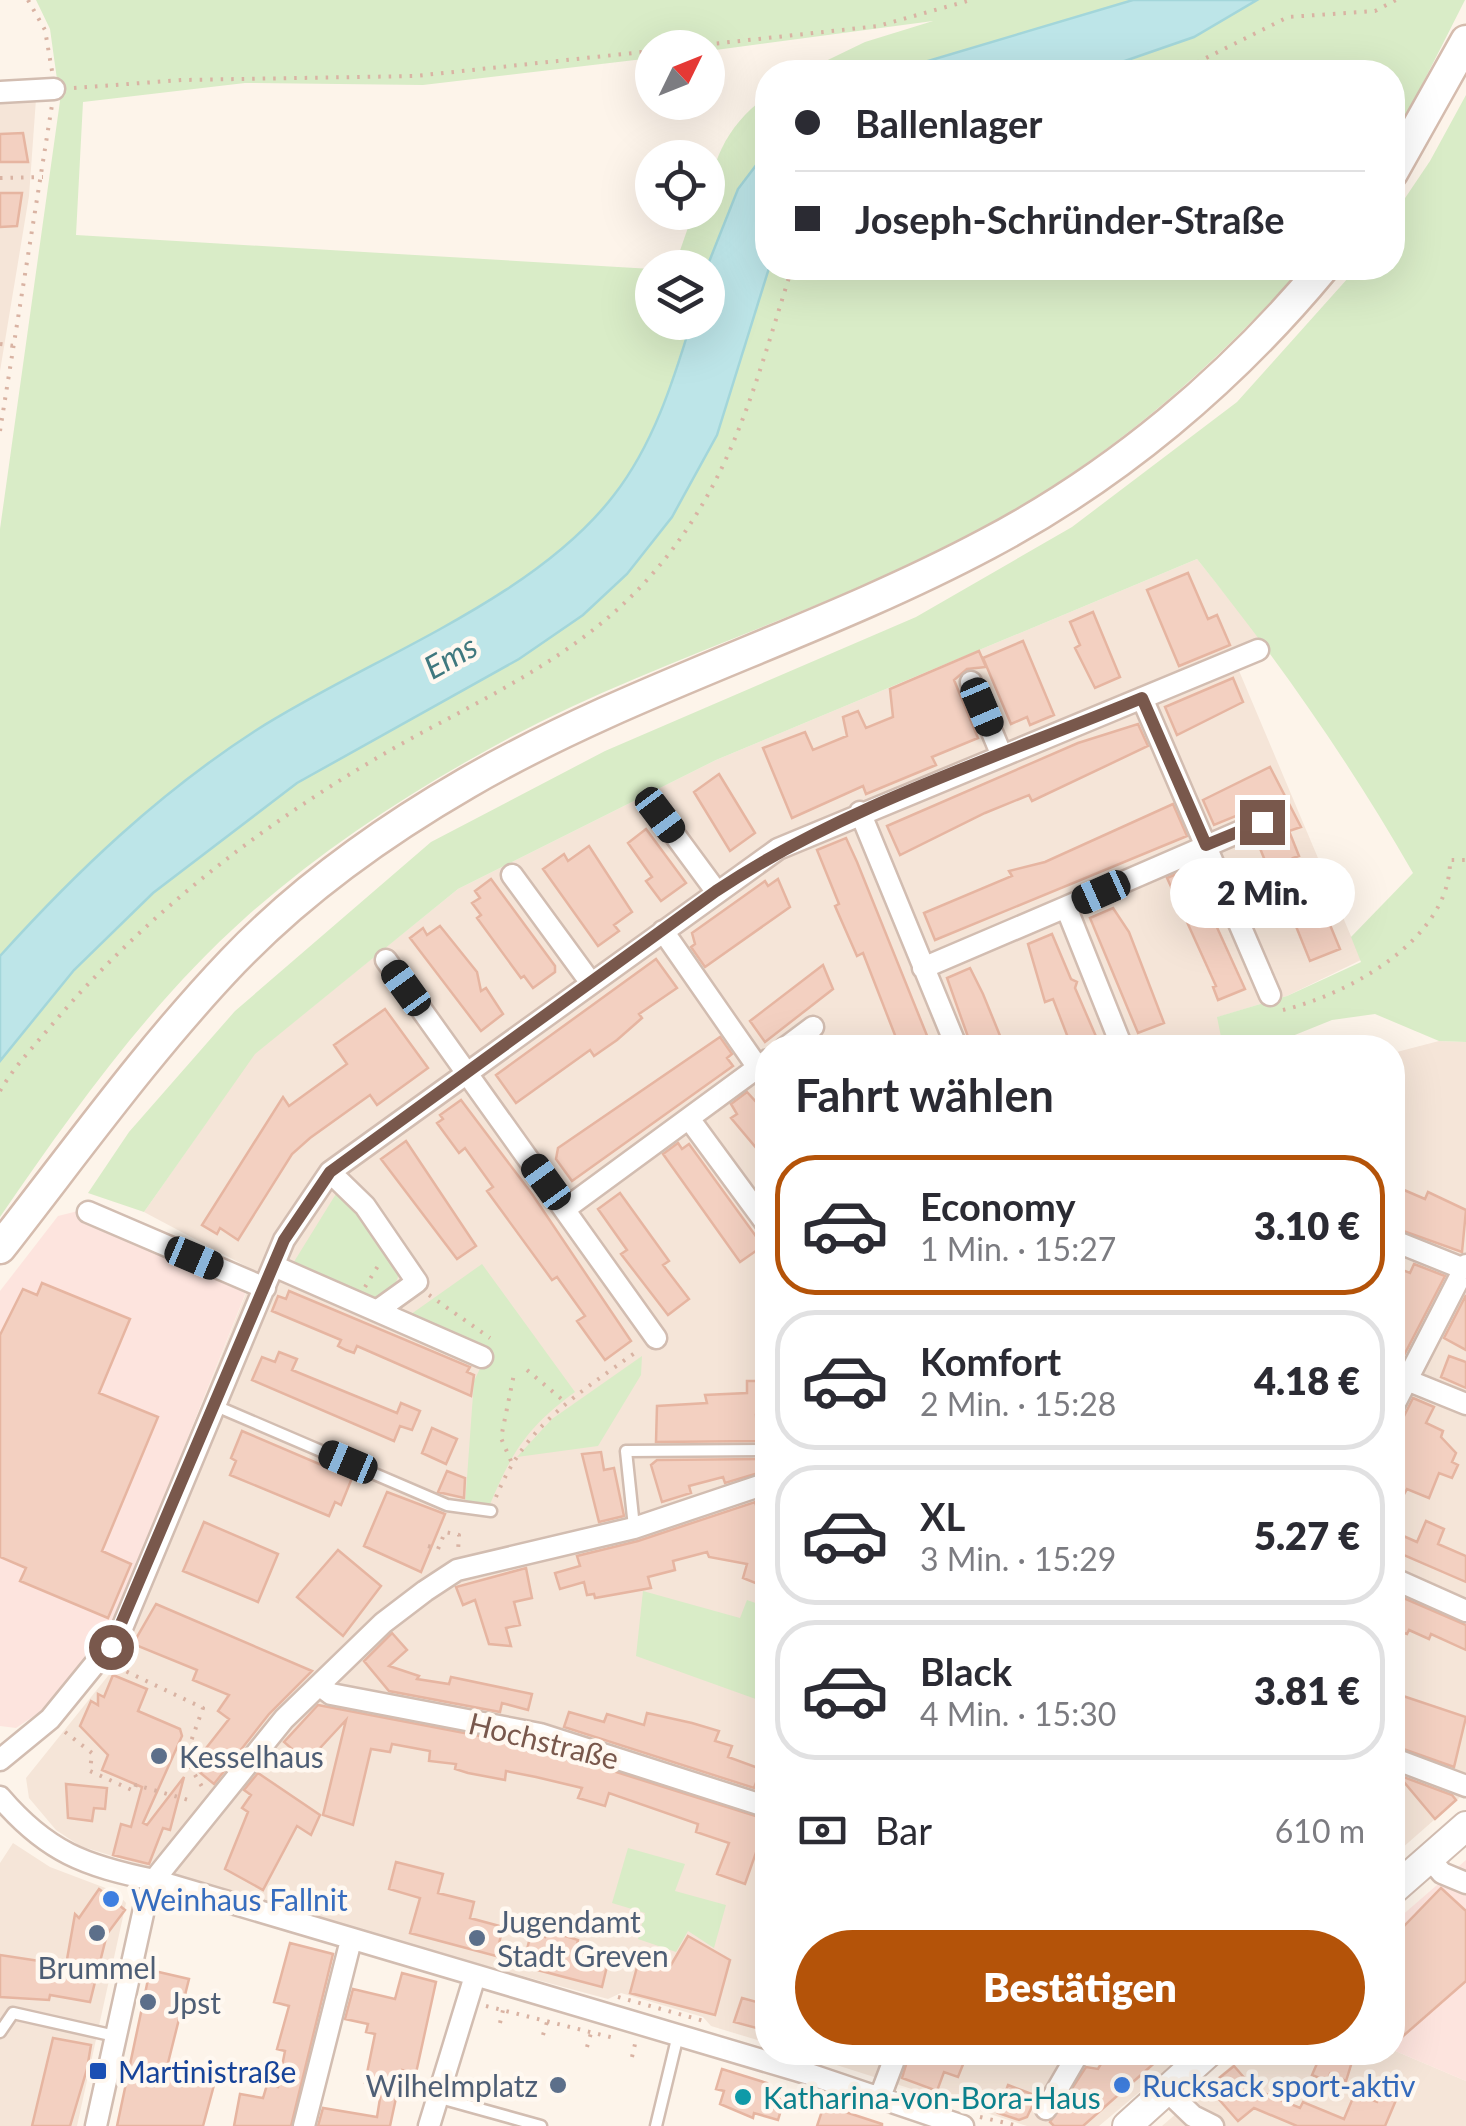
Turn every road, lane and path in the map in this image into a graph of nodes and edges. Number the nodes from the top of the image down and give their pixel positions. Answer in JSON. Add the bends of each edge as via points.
{"nodes":[{"id":1,"x":28,"y":0,"type":"edge"},
{"id":2,"x":971,"y":0,"type":"edge"},
{"id":3,"x":1396,"y":0,"type":"edge"},
{"id":4,"x":1466,"y":41,"type":"edge"},
{"id":5,"x":725,"y":43,"type":"edge"},
{"id":6,"x":635,"y":53,"type":"edge"},
{"id":7,"x":1202,"y":60,"type":"edge"},
{"id":8,"x":54,"y":90,"type":"junction"},
{"id":9,"x":0,"y":92,"type":"edge"},
{"id":10,"x":1405,"y":149,"type":"edge"},
{"id":11,"x":43,"y":177,"type":"junction"},
{"id":12,"x":0,"y":178,"type":"edge"},
{"id":13,"x":788,"y":280,"type":"edge"},
{"id":14,"x":1311,"y":280,"type":"edge"},
{"id":15,"x":0,"y":344,"type":"edge"},
{"id":16,"x":14,"y":346,"type":"junction"},
{"id":17,"x":0,"y":431,"type":"edge"},
{"id":18,"x":1258,"y":650,"type":"dead end"},
{"id":19,"x":971,"y":682,"type":"dead end"},
{"id":20,"x":1142,"y":698,"type":"junction"},
{"id":21,"x":1002,"y":756,"type":"junction"},
{"id":22,"x":860,"y":812,"type":"junction"},
{"id":23,"x":660,"y":815,"type":"dead end"},
{"id":24,"x":1262,"y":822,"type":"dead end"},
{"id":25,"x":1206,"y":845,"type":"junction"},
{"id":26,"x":1466,"y":860,"type":"edge"},
{"id":27,"x":512,"y":875,"type":"dead end"},
{"id":28,"x":716,"y":891,"type":"junction"},
{"id":29,"x":1066,"y":907,"type":"junction"},
{"id":30,"x":662,"y":931,"type":"junction"},
{"id":31,"x":386,"y":960,"type":"dead end"},
{"id":32,"x":923,"y":968,"type":"junction"},
{"id":33,"x":591,"y":983,"type":"junction"},
{"id":34,"x":1270,"y":995,"type":"joint"},
{"id":35,"x":813,"y":1027,"type":"dead end"},
{"id":36,"x":802,"y":1035,"type":"edge"},
{"id":37,"x":951,"y":1035,"type":"edge"},
{"id":38,"x":1117,"y":1035,"type":"edge"},
{"id":39,"x":755,"y":1058,"type":"edge"},
{"id":40,"x":467,"y":1072,"type":"junction"},
{"id":41,"x":755,"y":1076,"type":"edge"},
{"id":42,"x":0,"y":1091,"type":"edge"},
{"id":43,"x":690,"y":1120,"type":"junction"},
{"id":44,"x":330,"y":1172,"type":"junction"},
{"id":45,"x":755,"y":1208,"type":"edge"},
{"id":46,"x":565,"y":1209,"type":"junction"},
{"id":47,"x":88,"y":1212,"type":"dead end"},
{"id":48,"x":391,"y":1244,"type":"junction"},
{"id":49,"x":1405,"y":1245,"type":"edge"},
{"id":50,"x":0,"y":1248,"type":"edge"},
{"id":51,"x":274,"y":1266,"type":"junction"},
{"id":52,"x":1465,"y":1267,"type":"edge"},
{"id":53,"x":417,"y":1282,"type":"junction"},
{"id":54,"x":265,"y":1288,"type":"junction"},
{"id":55,"x":357,"y":1302,"type":"junction"},
{"id":56,"x":378,"y":1310,"type":"junction"},
{"id":57,"x":656,"y":1338,"type":"joint"},
{"id":58,"x":488,"y":1350,"type":"joint"},
{"id":59,"x":1405,"y":1369,"type":"edge"},
{"id":60,"x":527,"y":1370,"type":"dead end"},
{"id":61,"x":514,"y":1374,"type":"dead end"},
{"id":62,"x":1405,"y":1379,"type":"edge"},
{"id":63,"x":567,"y":1403,"type":"junction"},
{"id":64,"x":1466,"y":1404,"type":"edge"},
{"id":65,"x":216,"y":1406,"type":"junction"},
{"id":66,"x":755,"y":1450,"type":"edge"},
{"id":67,"x":511,"y":1461,"type":"junction"},
{"id":68,"x":755,"y":1487,"type":"edge"},
{"id":69,"x":491,"y":1511,"type":"joint"},
{"id":70,"x":634,"y":1528,"type":"junction"},
{"id":71,"x":428,"y":1546,"type":"dead end"},
{"id":72,"x":458,"y":1570,"type":"junction"},
{"id":73,"x":1405,"y":1584,"type":"edge"},
{"id":74,"x":1466,"y":1611,"type":"edge"},
{"id":75,"x":102,"y":1659,"type":"junction"},
{"id":76,"x":319,"y":1685,"type":"junction"},
{"id":77,"x":50,"y":1720,"type":"junction"},
{"id":78,"x":0,"y":1760,"type":"edge"},
{"id":79,"x":1405,"y":1763,"type":"edge"},
{"id":80,"x":1466,"y":1786,"type":"edge"},
{"id":81,"x":0,"y":1797,"type":"edge"},
{"id":82,"x":755,"y":1803,"type":"edge"},
{"id":83,"x":215,"y":1807,"type":"junction"},
{"id":84,"x":1466,"y":1826,"type":"edge"},
{"id":85,"x":1430,"y":1859,"type":"junction"},
{"id":86,"x":154,"y":1880,"type":"junction"},
{"id":87,"x":1405,"y":1880,"type":"edge"},
{"id":88,"x":1466,"y":1883,"type":"edge"},
{"id":89,"x":351,"y":1940,"type":"junction"},
{"id":90,"x":474,"y":1976,"type":"junction"},
{"id":91,"x":3,"y":2000,"type":"dead end"},
{"id":92,"x":468,"y":2001,"type":"junction"},
{"id":93,"x":504,"y":2010,"type":"junction"},
{"id":94,"x":13,"y":2013,"type":"junction"},
{"id":95,"x":547,"y":2022,"type":"junction"},
{"id":96,"x":500,"y":2023,"type":"dead end"},
{"id":97,"x":0,"y":2032,"type":"edge"},
{"id":98,"x":591,"y":2032,"type":"junction"},
{"id":99,"x":544,"y":2035,"type":"dead end"},
{"id":100,"x":678,"y":2035,"type":"junction"},
{"id":101,"x":116,"y":2036,"type":"junction"},
{"id":102,"x":587,"y":2047,"type":"dead end"},
{"id":103,"x":632,"y":2057,"type":"dead end"},
{"id":104,"x":755,"y":2059,"type":"edge"},
{"id":105,"x":774,"y":2065,"type":"edge"},
{"id":106,"x":892,"y":2065,"type":"edge"},
{"id":107,"x":1071,"y":2065,"type":"edge"},
{"id":108,"x":1194,"y":2065,"type":"edge"},
{"id":109,"x":1166,"y":2090,"type":"junction"},
{"id":110,"x":440,"y":2098,"type":"junction"},
{"id":111,"x":880,"y":2098,"type":"junction"},
{"id":112,"x":1046,"y":2109,"type":"dead end"},
{"id":113,"x":96,"y":2126,"type":"edge"},
{"id":114,"x":304,"y":2126,"type":"edge"},
{"id":115,"x":428,"y":2126,"type":"edge"},
{"id":116,"x":541,"y":2126,"type":"edge"},
{"id":117,"x":656,"y":2126,"type":"edge"},
{"id":118,"x":963,"y":2126,"type":"edge"},
{"id":119,"x":1128,"y":2126,"type":"edge"},
{"id":120,"x":1212,"y":2126,"type":"edge"}],
"edges":[{"from":1,"to":8,"type":"path","via":[[45,30]]},
{"from":2,"to":5,"type":"path","via":[[878,26]]},
{"from":3,"to":7,"type":"path","via":[[1368,12],[1288,17]]},
{"from":4,"to":10,"type":"main road"},
{"from":6,"to":8,"type":"path","via":[[415,76],[182,80]]},
{"from":8,"to":9,"type":"street"},
{"from":8,"to":11,"type":"path"},
{"from":11,"to":12,"type":"path"},
{"from":11,"to":16,"type":"path"},
{"from":13,"to":42,"type":"path","via":[[726,464],[650,576],[615,614],[509,688],[402,744],[244,848],[96,972]]},
{"from":14,"to":50,"type":"main road","via":[[1185,409],[1026,523],[924,576],[605,712],[465,784],[320,883],[236,957],[166,1036]]},
{"from":15,"to":16,"type":"path"},
{"from":16,"to":17,"type":"path"},
{"from":18,"to":20,"type":"street"},
{"from":19,"to":21,"type":"street"},
{"from":20,"to":21,"type":"street"},
{"from":20,"to":25,"type":"street"},
{"from":21,"to":22,"type":"street"},
{"from":22,"to":28,"type":"street","via":[[778,849]]},
{"from":22,"to":32,"type":"street"},
{"from":23,"to":28,"type":"street"},
{"from":24,"to":25,"type":"street"},
{"from":25,"to":29,"type":"street"},
{"from":25,"to":34,"type":"street"},
{"from":26,"to":34,"type":"path","via":[[1450,860],[1450,880],[1425,927],[1371,976],[1324,1000],[1282,1010]]},
{"from":27,"to":33,"type":"street"},
{"from":28,"to":30,"type":"street"},
{"from":29,"to":32,"type":"street"},
{"from":29,"to":38,"type":"street"},
{"from":30,"to":33,"type":"street"},
{"from":30,"to":39,"type":"street"},
{"from":31,"to":40,"type":"street"},
{"from":32,"to":37,"type":"street"},
{"from":33,"to":40,"type":"street"},
{"from":35,"to":36,"type":"street"},
{"from":40,"to":44,"type":"street"},
{"from":40,"to":46,"type":"street"},
{"from":41,"to":43,"type":"street"},
{"from":43,"to":45,"type":"street"},
{"from":43,"to":46,"type":"street"},
{"from":44,"to":48,"type":"street","via":[[366,1206]]},
{"from":44,"to":51,"type":"street"},
{"from":46,"to":57,"type":"street"},
{"from":47,"to":54,"type":"street"},
{"from":48,"to":53,"type":"street"},
{"from":48,"to":55,"type":"path"},
{"from":49,"to":52,"type":"street"},
{"from":51,"to":54,"type":"street"},
{"from":51,"to":55,"type":"street"},
{"from":52,"to":59,"type":"street"},
{"from":53,"to":56,"type":"street"},
{"from":53,"to":58,"type":"path","via":[[433,1300],[458,1312]]},
{"from":54,"to":65,"type":"street"},
{"from":55,"to":56,"type":"street"},
{"from":56,"to":58,"type":"street"},
{"from":57,"to":63,"type":"path"},
{"from":60,"to":63,"type":"path"},
{"from":61,"to":67,"type":"path","via":[[501,1438]]},
{"from":62,"to":64,"type":"street"},
{"from":63,"to":67,"type":"path"},
{"from":65,"to":69,"type":"lane","via":[[447,1505]]},
{"from":65,"to":75,"type":"street","via":[[120,1633]]},
{"from":66,"to":70,"type":"lane","via":[[626,1451]]},
{"from":67,"to":69,"type":"path"},
{"from":68,"to":70,"type":"street"},
{"from":70,"to":72,"type":"street"},
{"from":71,"to":72,"type":"path","via":[[438,1549],[445,1532],[459,1534]]},
{"from":72,"to":76,"type":"street","via":[[383,1623]]},
{"from":73,"to":74,"type":"street"},
{"from":75,"to":77,"type":"street"},
{"from":75,"to":83,"type":"path","via":[[203,1708],[186,1758]]},
{"from":76,"to":82,"type":"street","name":"Hochstraße","via":[[331,1694],[540,1734]]},
{"from":76,"to":83,"type":"street"},
{"from":77,"to":78,"type":"street"},
{"from":77,"to":83,"type":"path","via":[[92,1753],[90,1771],[134,1790],[136,1785]]},
{"from":79,"to":80,"type":"street"},
{"from":81,"to":86,"type":"street","via":[[66,1856]]},
{"from":83,"to":86,"type":"street"},
{"from":84,"to":85,"type":"street"},
{"from":85,"to":87,"type":"street"},
{"from":85,"to":88,"type":"street"},
{"from":86,"to":89,"type":"street"},
{"from":86,"to":101,"type":"street"},
{"from":89,"to":90,"type":"street"},
{"from":89,"to":114,"type":"street"},
{"from":90,"to":92,"type":"street"},
{"from":90,"to":100,"type":"street"},
{"from":91,"to":94,"type":"lane"},
{"from":92,"to":93,"type":"path"},
{"from":92,"to":110,"type":"street"},
{"from":93,"to":95,"type":"path"},
{"from":93,"to":96,"type":"path"},
{"from":94,"to":97,"type":"lane"},
{"from":94,"to":101,"type":"lane"},
{"from":95,"to":98,"type":"path"},
{"from":95,"to":99,"type":"path"},
{"from":98,"to":102,"type":"path"},
{"from":98,"to":103,"type":"path","via":[[635,2044]]},
{"from":100,"to":104,"type":"street"},
{"from":100,"to":117,"type":"lane"},
{"from":101,"to":113,"type":"street"},
{"from":105,"to":111,"type":"street"},
{"from":106,"to":111,"type":"street"},
{"from":107,"to":112,"type":"street"},
{"from":108,"to":109,"type":"street"},
{"from":109,"to":119,"type":"street"},
{"from":109,"to":120,"type":"street"},
{"from":110,"to":115,"type":"street"},
{"from":110,"to":116,"type":"lane"},
{"from":111,"to":118,"type":"street"}]}
